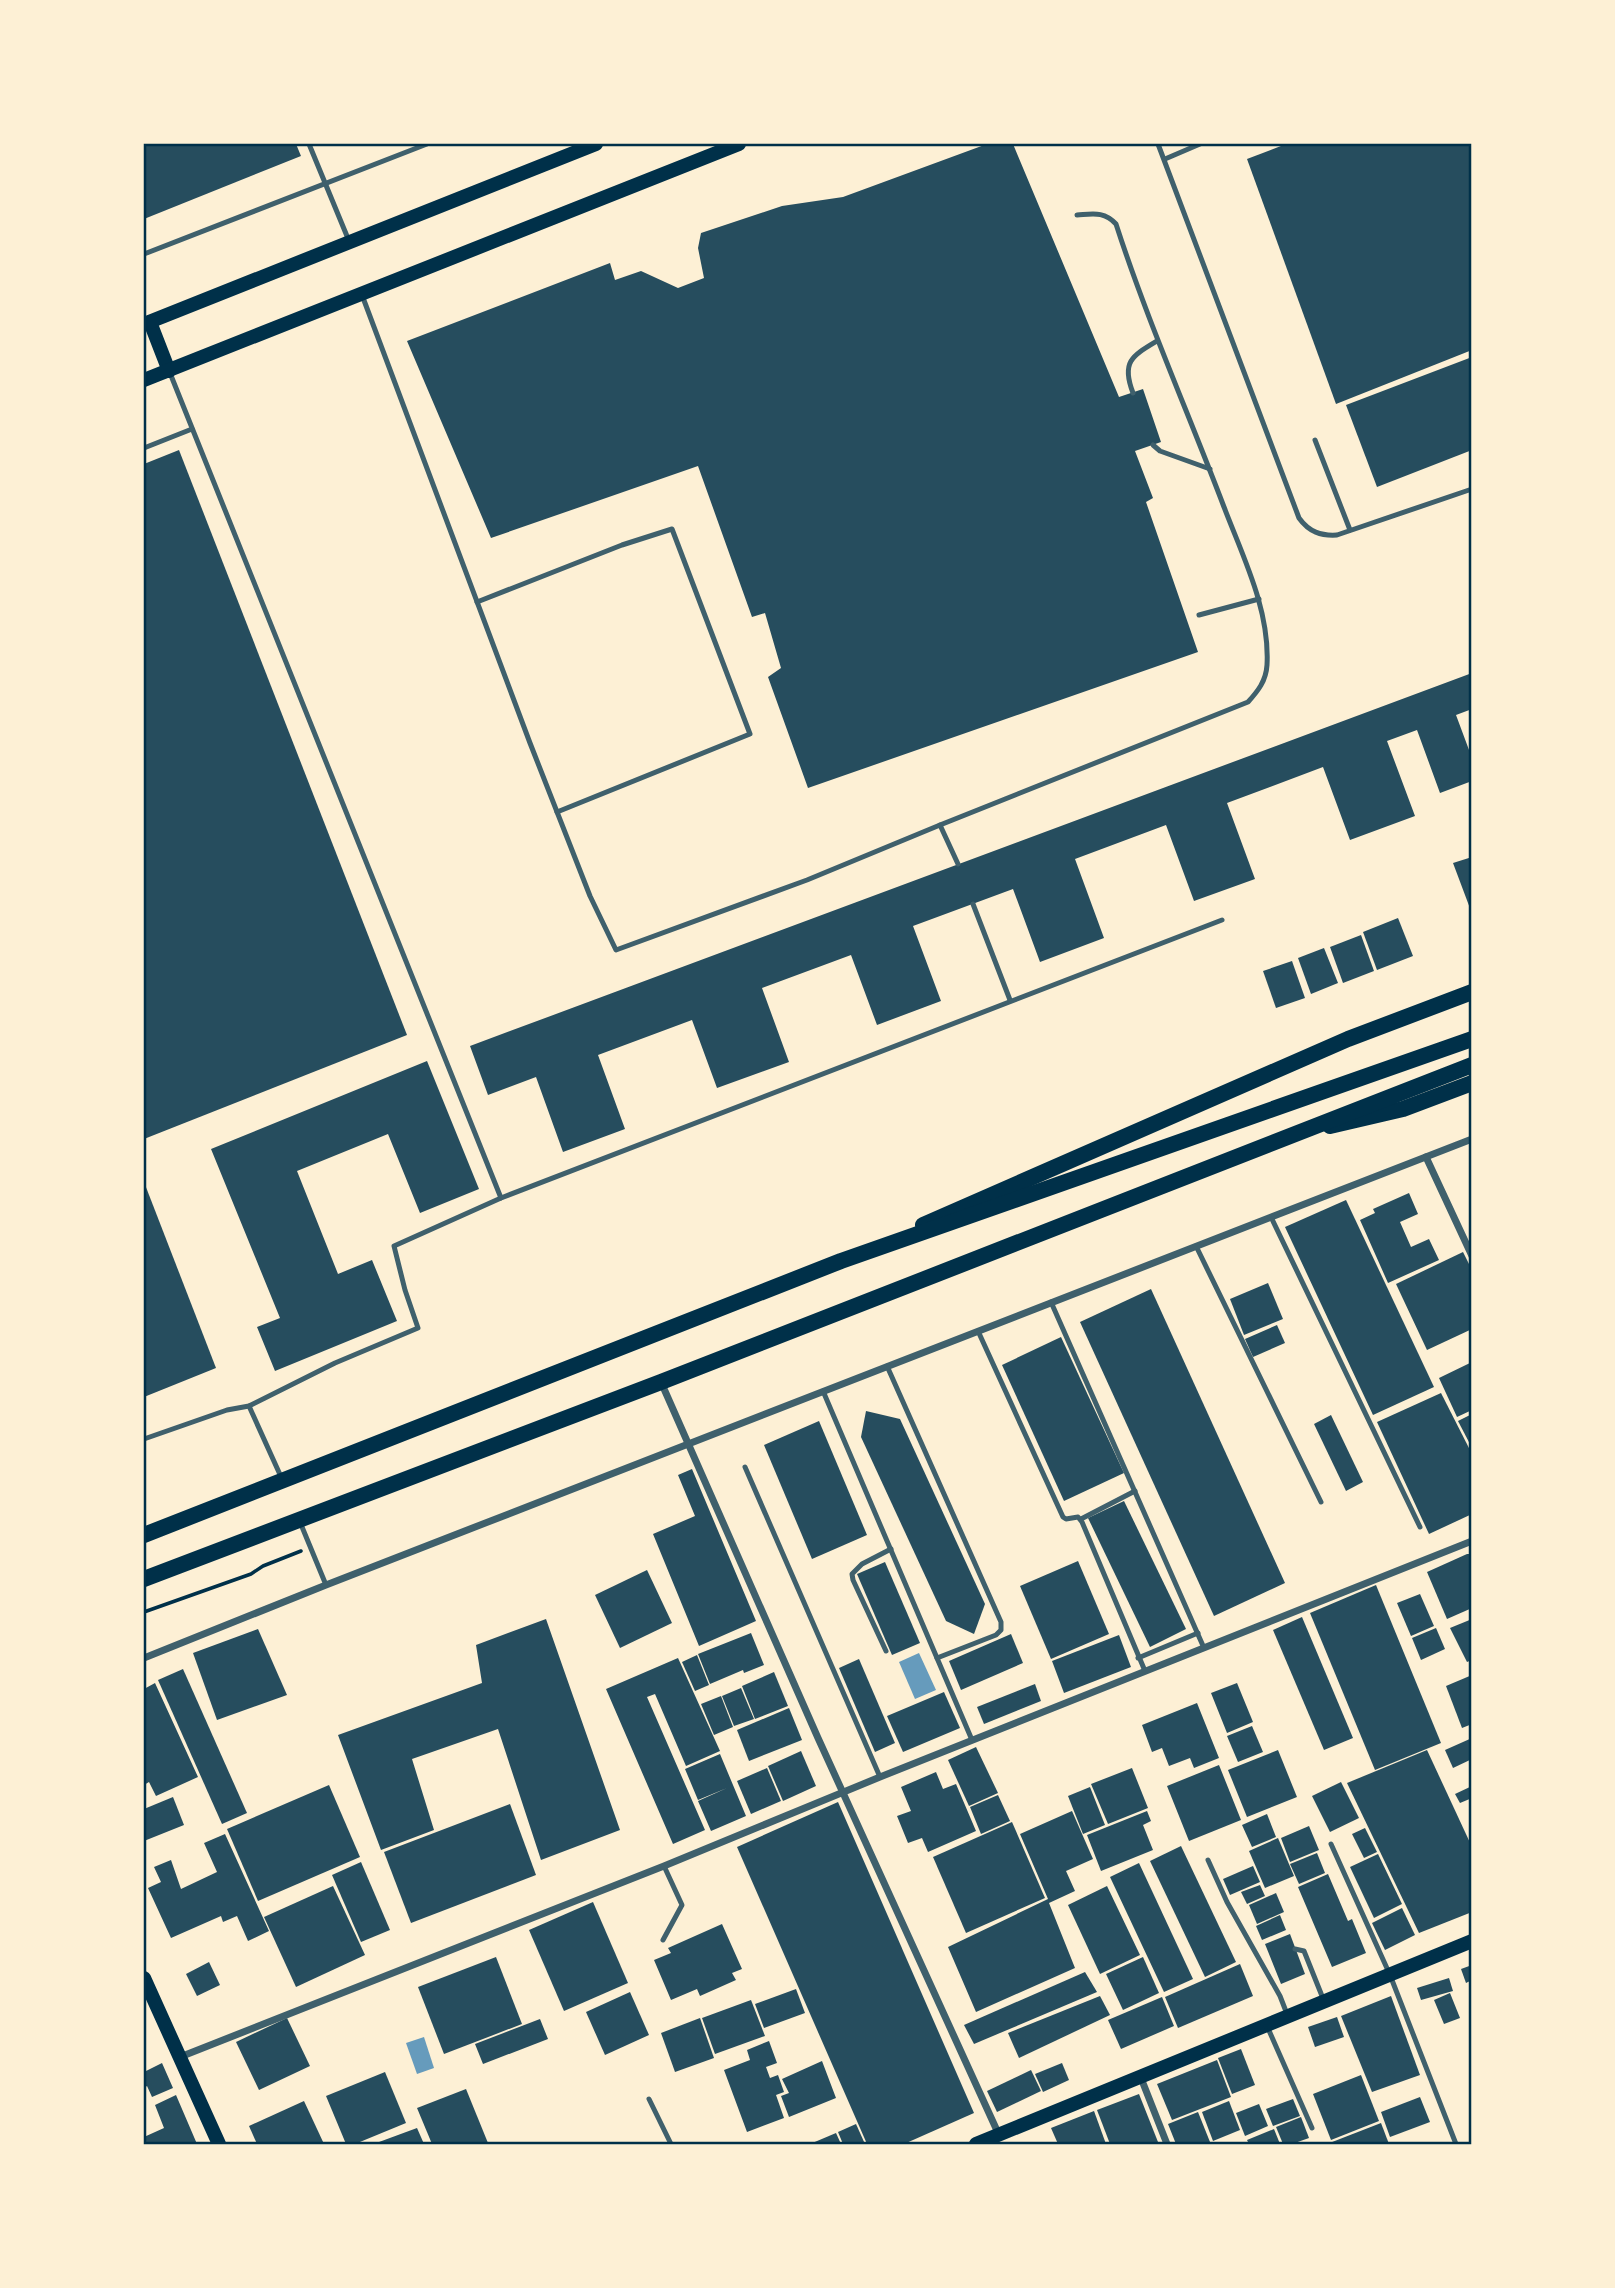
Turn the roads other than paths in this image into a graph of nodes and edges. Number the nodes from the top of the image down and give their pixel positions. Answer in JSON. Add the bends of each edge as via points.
{"nodes":[{"id":1,"x":309,"y":144,"type":"edge"},
{"id":2,"x":427,"y":144,"type":"edge"},
{"id":3,"x":596,"y":144,"type":"edge"},
{"id":4,"x":739,"y":144,"type":"edge"},
{"id":5,"x":1158,"y":144,"type":"edge"},
{"id":6,"x":1200,"y":144,"type":"edge"},
{"id":7,"x":1165,"y":159,"type":"junction"},
{"id":8,"x":325,"y":183,"type":"junction"},
{"id":9,"x":1077,"y":215,"type":"dead end"},
{"id":10,"x":349,"y":241,"type":"junction"},
{"id":11,"x":144,"y":254,"type":"edge"},
{"id":12,"x":362,"y":295,"type":"junction"},
{"id":13,"x":147,"y":323,"type":"edge"},
{"id":14,"x":1157,"y":341,"type":"junction"},
{"id":15,"x":169,"y":370,"type":"junction"},
{"id":16,"x":144,"y":380,"type":"edge"},
{"id":17,"x":1133,"y":393,"type":"dead end"},
{"id":18,"x":192,"y":429,"type":"junction"},
{"id":19,"x":1315,"y":440,"type":"dead end"},
{"id":20,"x":1153,"y":445,"type":"dead end"},
{"id":21,"x":144,"y":448,"type":"edge"},
{"id":22,"x":1210,"y":469,"type":"junction"},
{"id":23,"x":1472,"y":489,"type":"edge"},
{"id":24,"x":1350,"y":530,"type":"junction"},
{"id":25,"x":1259,"y":599,"type":"junction"},
{"id":26,"x":477,"y":602,"type":"junction"},
{"id":27,"x":1199,"y":615,"type":"dead end"},
{"id":28,"x":557,"y":812,"type":"junction"},
{"id":29,"x":940,"y":825,"type":"junction"},
{"id":30,"x":958,"y":864,"type":"dead end"},
{"id":31,"x":973,"y":904,"type":"dead end"},
{"id":32,"x":1222,"y":920,"type":"dead end"},
{"id":33,"x":1472,"y":992,"type":"edge"},
{"id":34,"x":1010,"y":1000,"type":"junction"},
{"id":35,"x":1472,"y":1039,"type":"edge"},
{"id":36,"x":1472,"y":1065,"type":"edge"},
{"id":37,"x":1472,"y":1083,"type":"edge"},
{"id":38,"x":1308,"y":1131,"type":"junction"},
{"id":39,"x":1472,"y":1139,"type":"edge"},
{"id":40,"x":1426,"y":1157,"type":"junction"},
{"id":41,"x":501,"y":1198,"type":"junction"},
{"id":42,"x":1271,"y":1217,"type":"junction"},
{"id":43,"x":1196,"y":1246,"type":"junction"},
{"id":44,"x":1472,"y":1256,"type":"edge"},
{"id":45,"x":841,"y":1261,"type":"junction"},
{"id":46,"x":1051,"y":1303,"type":"junction"},
{"id":47,"x":978,"y":1331,"type":"junction"},
{"id":48,"x":887,"y":1366,"type":"junction"},
{"id":49,"x":661,"y":1382,"type":"junction"},
{"id":50,"x":823,"y":1391,"type":"junction"},
{"id":51,"x":249,"y":1406,"type":"junction"},
{"id":52,"x":144,"y":1439,"type":"edge"},
{"id":53,"x":687,"y":1444,"type":"junction"},
{"id":54,"x":745,"y":1467,"type":"dead end"},
{"id":55,"x":283,"y":1482,"type":"junction"},
{"id":56,"x":1135,"y":1491,"type":"junction"},
{"id":57,"x":1321,"y":1502,"type":"dead end"},
{"id":58,"x":299,"y":1519,"type":"junction"},
{"id":59,"x":1081,"y":1520,"type":"junction"},
{"id":60,"x":1420,"y":1527,"type":"dead end"},
{"id":61,"x":144,"y":1535,"type":"edge"},
{"id":62,"x":1472,"y":1541,"type":"edge"},
{"id":63,"x":891,"y":1549,"type":"junction"},
{"id":64,"x":144,"y":1579,"type":"edge"},
{"id":65,"x":326,"y":1585,"type":"junction"},
{"id":66,"x":1198,"y":1633,"type":"junction"},
{"id":67,"x":1204,"y":1648,"type":"junction"},
{"id":68,"x":886,"y":1651,"type":"dead end"},
{"id":69,"x":144,"y":1658,"type":"edge"},
{"id":70,"x":937,"y":1658,"type":"junction"},
{"id":71,"x":1138,"y":1658,"type":"junction"},
{"id":72,"x":1144,"y":1671,"type":"junction"},
{"id":73,"x":972,"y":1740,"type":"junction"},
{"id":74,"x":880,"y":1777,"type":"junction"},
{"id":75,"x":842,"y":1792,"type":"junction"},
{"id":76,"x":1331,"y":1844,"type":"dead end"},
{"id":77,"x":1208,"y":1860,"type":"dead end"},
{"id":78,"x":664,"y":1866,"type":"junction"},
{"id":79,"x":663,"y":1940,"type":"dead end"},
{"id":80,"x":1472,"y":1941,"type":"edge"},
{"id":81,"x":1295,"y":1949,"type":"dead end"},
{"id":82,"x":1272,"y":1959,"type":"dead end"},
{"id":83,"x":1263,"y":1964,"type":"junction"},
{"id":84,"x":1390,"y":1975,"type":"junction"},
{"id":85,"x":144,"y":1978,"type":"edge"},
{"id":86,"x":1325,"y":2002,"type":"junction"},
{"id":87,"x":1288,"y":2017,"type":"junction"},
{"id":88,"x":1267,"y":2026,"type":"junction"},
{"id":89,"x":180,"y":2057,"type":"junction"},
{"id":90,"x":1141,"y":2078,"type":"junction"},
{"id":91,"x":649,"y":2099,"type":"dead end"},
{"id":92,"x":1312,"y":2128,"type":"dead end"},
{"id":93,"x":999,"y":2135,"type":"junction"},
{"id":94,"x":219,"y":2144,"type":"edge"},
{"id":95,"x":671,"y":2144,"type":"edge"},
{"id":96,"x":976,"y":2144,"type":"edge"},
{"id":97,"x":1167,"y":2144,"type":"edge"},
{"id":98,"x":1456,"y":2144,"type":"edge"}],
"edges":[{"from":1,"to":8,"type":"lane"},
{"from":2,"to":8,"type":"lane"},
{"from":3,"to":10,"type":"main road"},
{"from":4,"to":12,"type":"main road"},
{"from":5,"to":7,"type":"lane"},
{"from":6,"to":7,"type":"lane"},
{"from":7,"to":24,"type":"lane","via":[[1299,518],[1322,536]]},
{"from":8,"to":10,"type":"lane"},
{"from":8,"to":11,"type":"lane"},
{"from":9,"to":14,"type":"lane","via":[[1101,213],[1116,224]]},
{"from":10,"to":13,"type":"main road"},
{"from":12,"to":15,"type":"main road"},
{"from":12,"to":26,"type":"lane"},
{"from":13,"to":15,"type":"main road"},
{"from":14,"to":17,"type":"lane","via":[[1134,355],[1128,366]]},
{"from":14,"to":22,"type":"lane"},
{"from":15,"to":16,"type":"main road"},
{"from":15,"to":18,"type":"lane"},
{"from":18,"to":21,"type":"lane"},
{"from":18,"to":41,"type":"lane"},
{"from":19,"to":24,"type":"lane"},
{"from":20,"to":22,"type":"lane"},
{"from":22,"to":25,"type":"lane"},
{"from":23,"to":24,"type":"lane"},
{"from":25,"to":27,"type":"lane"},
{"from":25,"to":29,"type":"lane","via":[[1266,665],[1259,690],[1248,702]]},
{"from":26,"to":28,"type":"lane"},
{"from":26,"to":28,"type":"lane","via":[[672,529],[692,580],[750,734]]},
{"from":28,"to":29,"type":"lane","via":[[616,950]]},
{"from":29,"to":30,"type":"lane"},
{"from":31,"to":34,"type":"lane"},
{"from":32,"to":34,"type":"lane"},
{"from":33,"to":45,"type":"main road","via":[[1348,1039]]},
{"from":34,"to":41,"type":"lane"},
{"from":35,"to":45,"type":"main road"},
{"from":36,"to":38,"type":"main road"},
{"from":37,"to":38,"type":"main road","via":[[1403,1109]]},
{"from":38,"to":49,"type":"main road"},
{"from":39,"to":40,"type":"street"},
{"from":40,"to":42,"type":"street"},
{"from":40,"to":44,"type":"street"},
{"from":41,"to":51,"type":"lane","via":[[394,1246],[418,1328]]},
{"from":42,"to":43,"type":"street"},
{"from":42,"to":60,"type":"lane"},
{"from":43,"to":46,"type":"street"},
{"from":43,"to":57,"type":"lane"},
{"from":45,"to":55,"type":"main road"},
{"from":46,"to":47,"type":"street"},
{"from":46,"to":56,"type":"lane"},
{"from":47,"to":48,"type":"street"},
{"from":47,"to":59,"type":"lane","via":[[1063,1517]]},
{"from":48,"to":50,"type":"street"},
{"from":48,"to":70,"type":"lane","via":[[1001,1622],[996,1634]]},
{"from":49,"to":53,"type":"street"},
{"from":49,"to":58,"type":"main road"},
{"from":50,"to":53,"type":"street"},
{"from":50,"to":63,"type":"lane"},
{"from":51,"to":52,"type":"lane"},
{"from":51,"to":55,"type":"lane"},
{"from":53,"to":65,"type":"street"},
{"from":53,"to":75,"type":"street"},
{"from":54,"to":74,"type":"lane"},
{"from":55,"to":61,"type":"main road"},
{"from":56,"to":59,"type":"lane"},
{"from":56,"to":66,"type":"lane"},
{"from":58,"to":64,"type":"main road"},
{"from":58,"to":65,"type":"lane"},
{"from":59,"to":71,"type":"lane"},
{"from":62,"to":67,"type":"street"},
{"from":63,"to":68,"type":"lane","via":[[852,1574]]},
{"from":63,"to":70,"type":"lane"},
{"from":65,"to":69,"type":"street"},
{"from":66,"to":67,"type":"lane"},
{"from":66,"to":71,"type":"lane"},
{"from":67,"to":72,"type":"street"},
{"from":70,"to":73,"type":"lane"},
{"from":71,"to":72,"type":"lane"},
{"from":72,"to":73,"type":"street"},
{"from":73,"to":74,"type":"street"},
{"from":74,"to":75,"type":"street"},
{"from":75,"to":78,"type":"street"},
{"from":75,"to":93,"type":"street"},
{"from":76,"to":84,"type":"lane"},
{"from":77,"to":83,"type":"lane"},
{"from":78,"to":79,"type":"lane","via":[[682,1905]]},
{"from":78,"to":89,"type":"street"},
{"from":80,"to":84,"type":"main road"},
{"from":81,"to":86,"type":"lane","via":[[1304,1951]]},
{"from":82,"to":83,"type":"lane"},
{"from":83,"to":87,"type":"lane"},
{"from":84,"to":86,"type":"main road"},
{"from":84,"to":98,"type":"lane"},
{"from":85,"to":89,"type":"main road"},
{"from":86,"to":87,"type":"main road"},
{"from":87,"to":88,"type":"main road"},
{"from":88,"to":90,"type":"main road"},
{"from":88,"to":92,"type":"lane"},
{"from":89,"to":94,"type":"main road"},
{"from":90,"to":93,"type":"main road"},
{"from":90,"to":97,"type":"street"},
{"from":91,"to":95,"type":"lane"},
{"from":93,"to":96,"type":"main road"}]}
